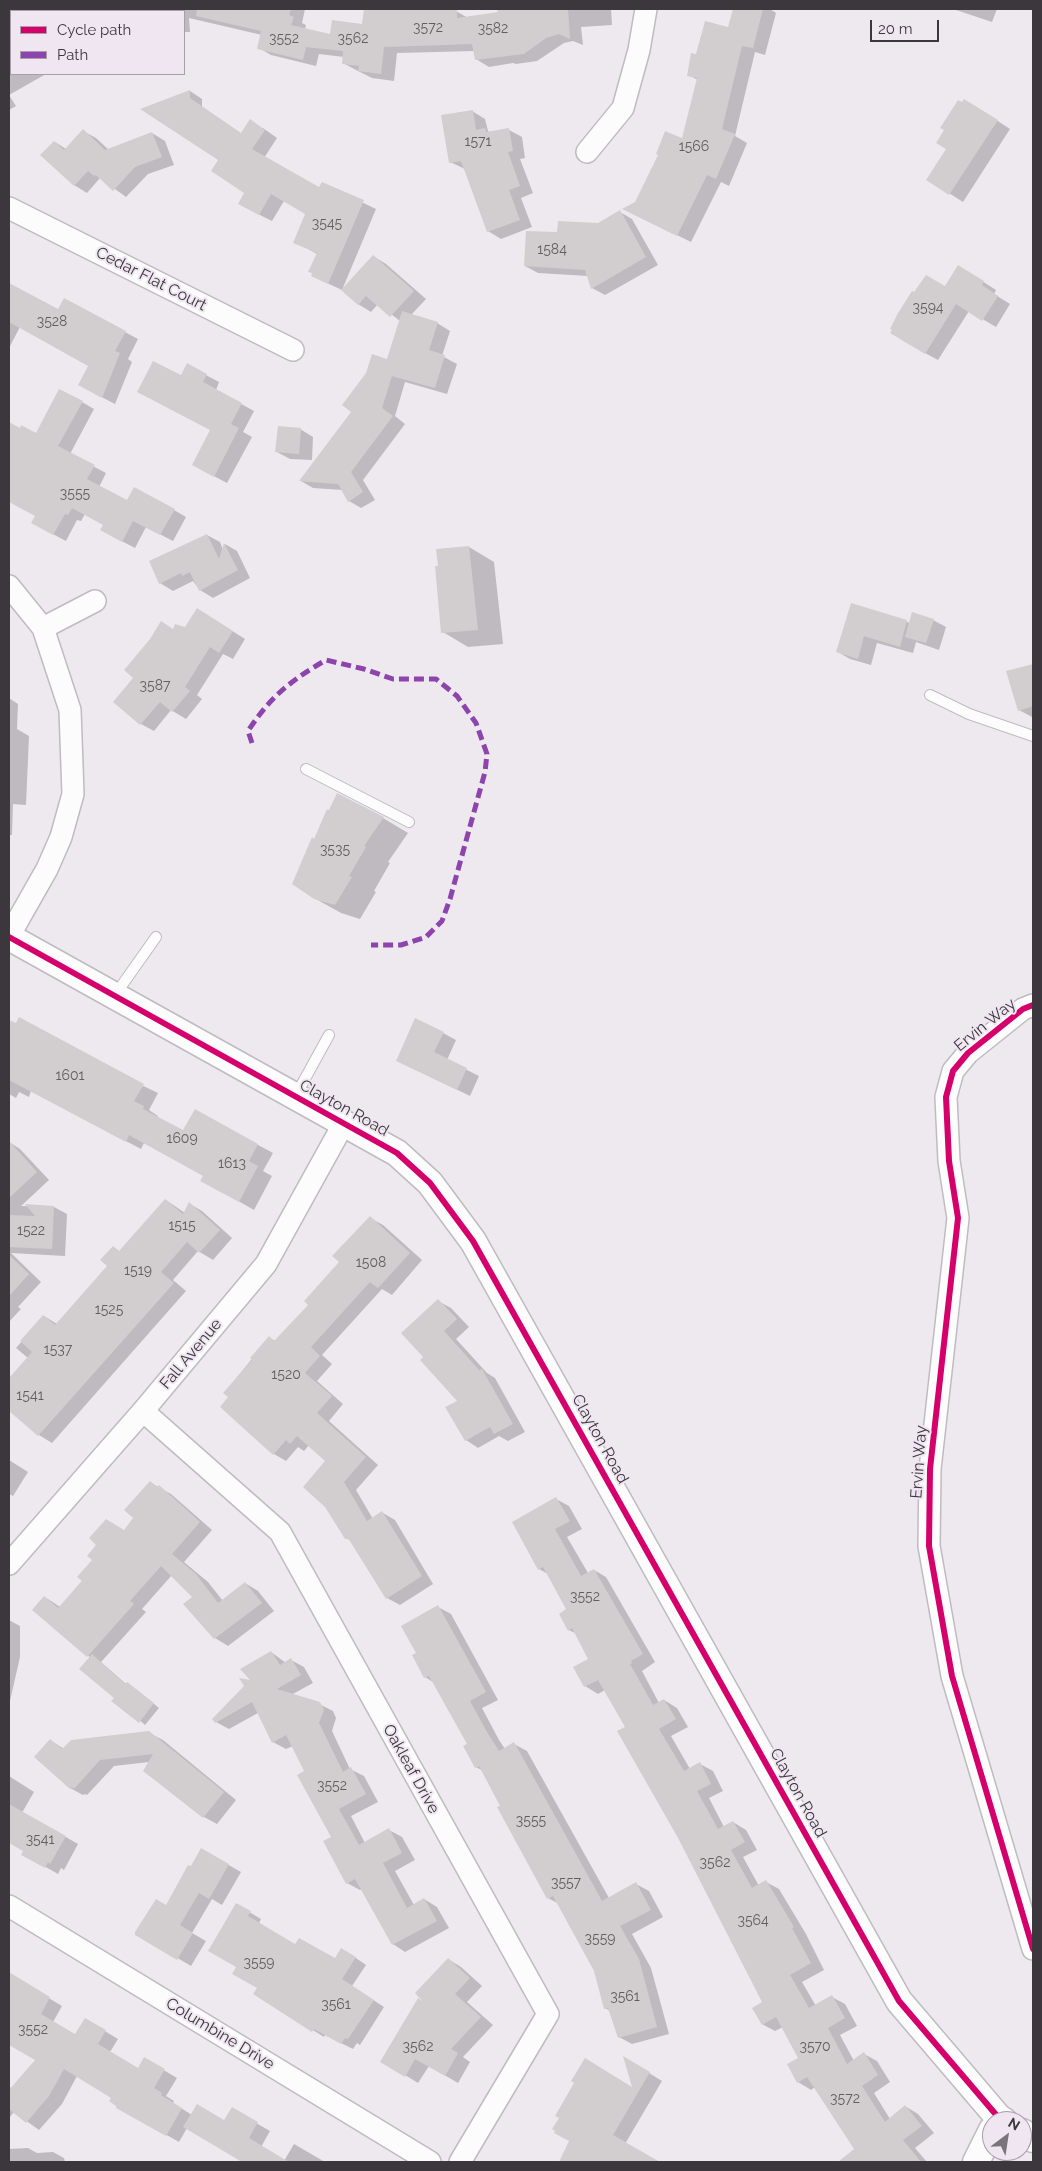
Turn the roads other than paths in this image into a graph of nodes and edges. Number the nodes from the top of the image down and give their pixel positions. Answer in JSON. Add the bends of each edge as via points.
{"nodes":[{"id":1,"x":646,"y":9,"type":"edge"},
{"id":2,"x":587,"y":152,"type":"dead end"},
{"id":3,"x":9,"y":208,"type":"edge"},
{"id":4,"x":293,"y":350,"type":"dead end"},
{"id":5,"x":9,"y":586,"type":"edge"},
{"id":6,"x":95,"y":601,"type":"dead end"},
{"id":7,"x":43,"y":628,"type":"junction"},
{"id":8,"x":930,"y":695,"type":"dead end"},
{"id":9,"x":1033,"y":736,"type":"edge"},
{"id":10,"x":306,"y":769,"type":"dead end"},
{"id":11,"x":409,"y":822,"type":"dead end"},
{"id":12,"x":9,"y":937,"type":"edge"},
{"id":13,"x":156,"y":937,"type":"dead end"},
{"id":14,"x":115,"y":996,"type":"junction"},
{"id":15,"x":1033,"y":1005,"type":"edge"},
{"id":16,"x":329,"y":1035,"type":"dead end"},
{"id":17,"x":296,"y":1096,"type":"junction"},
{"id":18,"x":344,"y":1124,"type":"junction"},
{"id":19,"x":143,"y":1411,"type":"junction"},
{"id":20,"x":9,"y":1564,"type":"edge"},
{"id":21,"x":9,"y":1906,"type":"edge"},
{"id":22,"x":1033,"y":1949,"type":"edge"},
{"id":23,"x":989,"y":2111,"type":"edge"},
{"id":24,"x":430,"y":2162,"type":"edge"},
{"id":25,"x":460,"y":2162,"type":"edge"}],
"edges":[{"from":1,"to":2,"type":"street","via":[[623,108]]},
{"from":3,"to":4,"type":"street","name":"Cedar Flat Court"},
{"from":5,"to":7,"type":"street"},
{"from":6,"to":7,"type":"street"},
{"from":7,"to":12,"type":"street","via":[[70,710],[73,794],[61,837],[47,869]]},
{"from":8,"to":9,"type":"lane","via":[[969,714]]},
{"from":10,"to":11,"type":"lane"},
{"from":12,"to":14,"type":"street","name":"Clayton Road"},
{"from":13,"to":14,"type":"lane"},
{"from":14,"to":17,"type":"street","name":"Clayton Road"},
{"from":15,"to":22,"type":"street","name":"Ervin Way","via":[[1023,1009],[968,1052],[953,1071],[946,1097],[949,1161],[958,1218],[930,1470],[928,1546],[952,1676]]},
{"from":16,"to":17,"type":"lane"},
{"from":17,"to":18,"type":"street","name":"Clayton Road"},
{"from":18,"to":19,"type":"street","name":"Fall Avenue","via":[[266,1264]]},
{"from":18,"to":23,"type":"street","name":"Clayton Road","via":[[398,1153],[430,1183],[473,1240],[899,2001]]},
{"from":19,"to":20,"type":"street","name":"Fall Avenue"},
{"from":19,"to":25,"type":"street","name":"Oakleaf Drive","via":[[280,1532],[548,2014]]},
{"from":21,"to":24,"type":"street","name":"Columbine Drive"}]}
